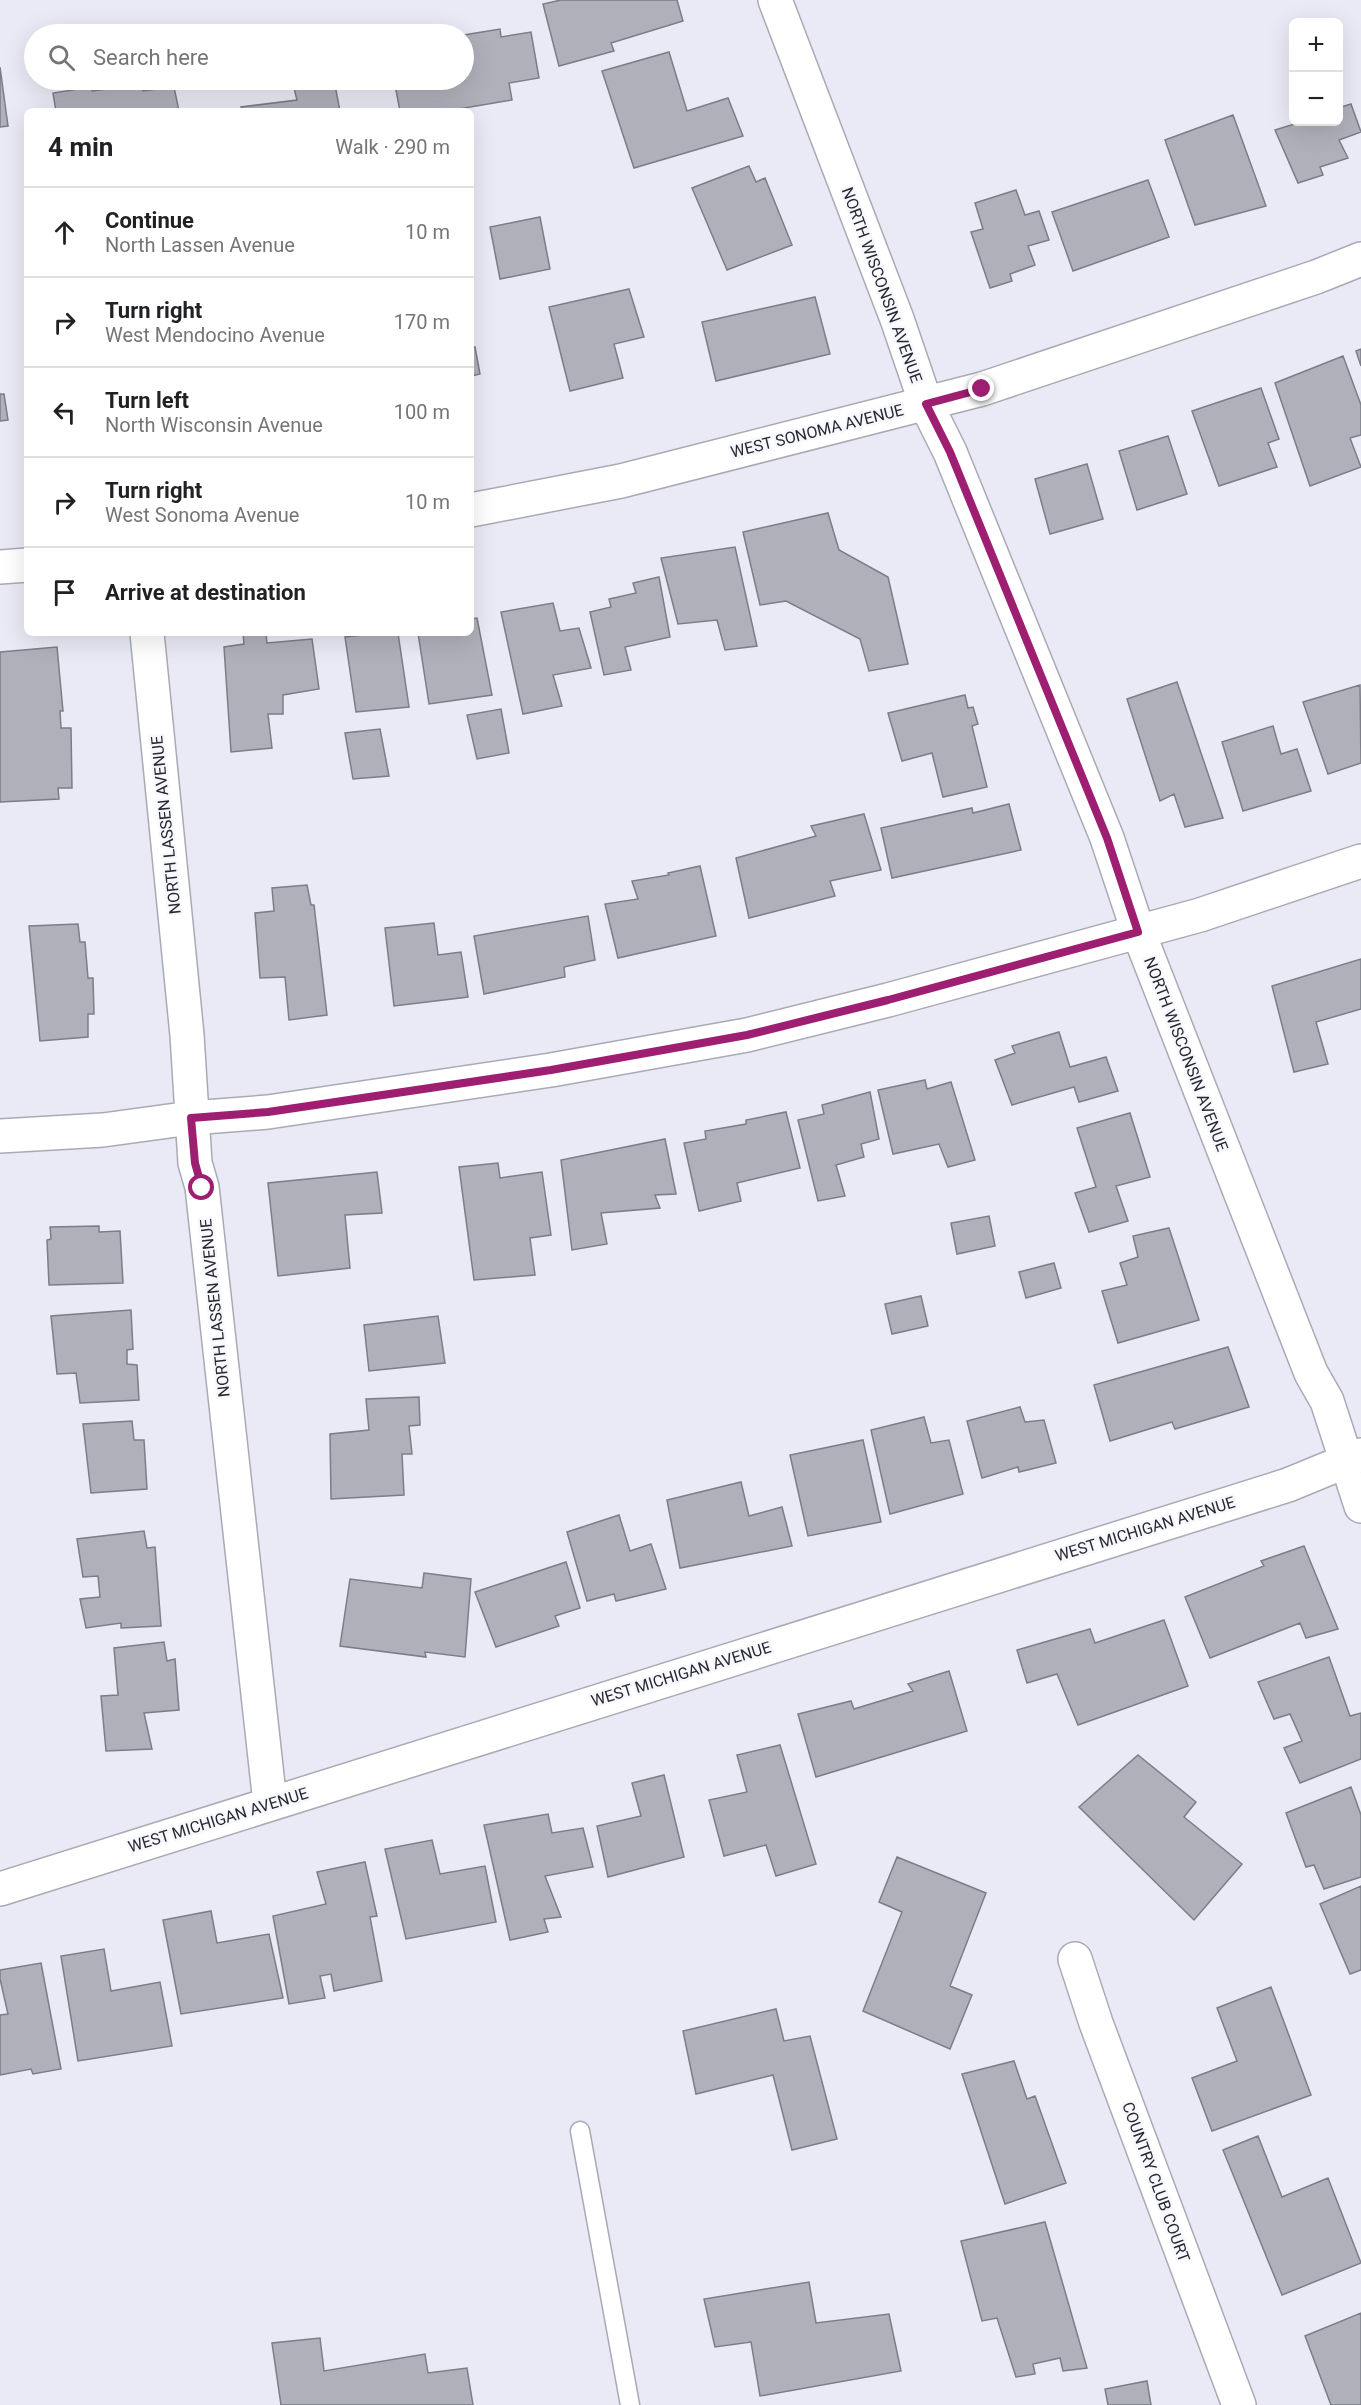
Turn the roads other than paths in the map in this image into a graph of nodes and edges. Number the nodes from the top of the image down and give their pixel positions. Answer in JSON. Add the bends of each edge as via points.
{"nodes":[{"id":1,"x":775,"y":0,"type":"edge"},
{"id":2,"x":1361,"y":259,"type":"edge"},
{"id":3,"x":926,"y":404,"type":"junction"},
{"id":4,"x":474,"y":509,"type":"edge"},
{"id":5,"x":24,"y":565,"type":"edge"},
{"id":6,"x":0,"y":567,"type":"edge"},
{"id":7,"x":147,"y":636,"type":"edge"},
{"id":8,"x":1361,"y":861,"type":"edge"},
{"id":9,"x":1138,"y":932,"type":"junction"},
{"id":10,"x":191,"y":1118,"type":"junction"},
{"id":11,"x":0,"y":1136,"type":"edge"},
{"id":12,"x":1354,"y":1459,"type":"edge"},
{"id":13,"x":1361,"y":1506,"type":"edge"},
{"id":14,"x":270,"y":1803,"type":"junction"},
{"id":15,"x":0,"y":1888,"type":"edge"},
{"id":16,"x":1075,"y":1959,"type":"dead end"},
{"id":17,"x":580,"y":2131,"type":"dead end"},
{"id":18,"x":630,"y":2405,"type":"edge"},
{"id":19,"x":1239,"y":2405,"type":"edge"}],
"edges":[{"from":1,"to":3,"type":"street","name":"NORTH WISCONSIN AVENUE"},
{"from":2,"to":3,"type":"street","name":"WEST SONOMA AVENUE","via":[[982,389]]},
{"from":3,"to":4,"type":"street","name":"WEST SONOMA AVENUE","via":[[621,481]]},
{"from":3,"to":9,"type":"street","name":"NORTH WISCONSIN AVENUE","via":[[950,452],[1107,838]]},
{"from":5,"to":6,"type":"street"},
{"from":7,"to":10,"type":"street","name":"NORTH LASSEN AVENUE","via":[[187,1035]]},
{"from":8,"to":9,"type":"street"},
{"from":9,"to":10,"type":"street","via":[[747,1035],[539,1072],[268,1112]]},
{"from":9,"to":12,"type":"street","name":"NORTH WISCONSIN AVENUE","via":[[1311,1373]]},
{"from":10,"to":11,"type":"street","via":[[103,1130]]},
{"from":10,"to":14,"type":"street","name":"NORTH LASSEN AVENUE"},
{"from":12,"to":13,"type":"street","name":"NORTH WISCONSIN AVENUE"},
{"from":12,"to":14,"type":"street","name":"WEST MICHIGAN AVENUE","via":[[1288,1485]]},
{"from":14,"to":15,"type":"street","name":"WEST MICHIGAN AVENUE"},
{"from":16,"to":19,"type":"street","name":"COUNTRY CLUB COURT"},
{"from":17,"to":18,"type":"lane"}]}
